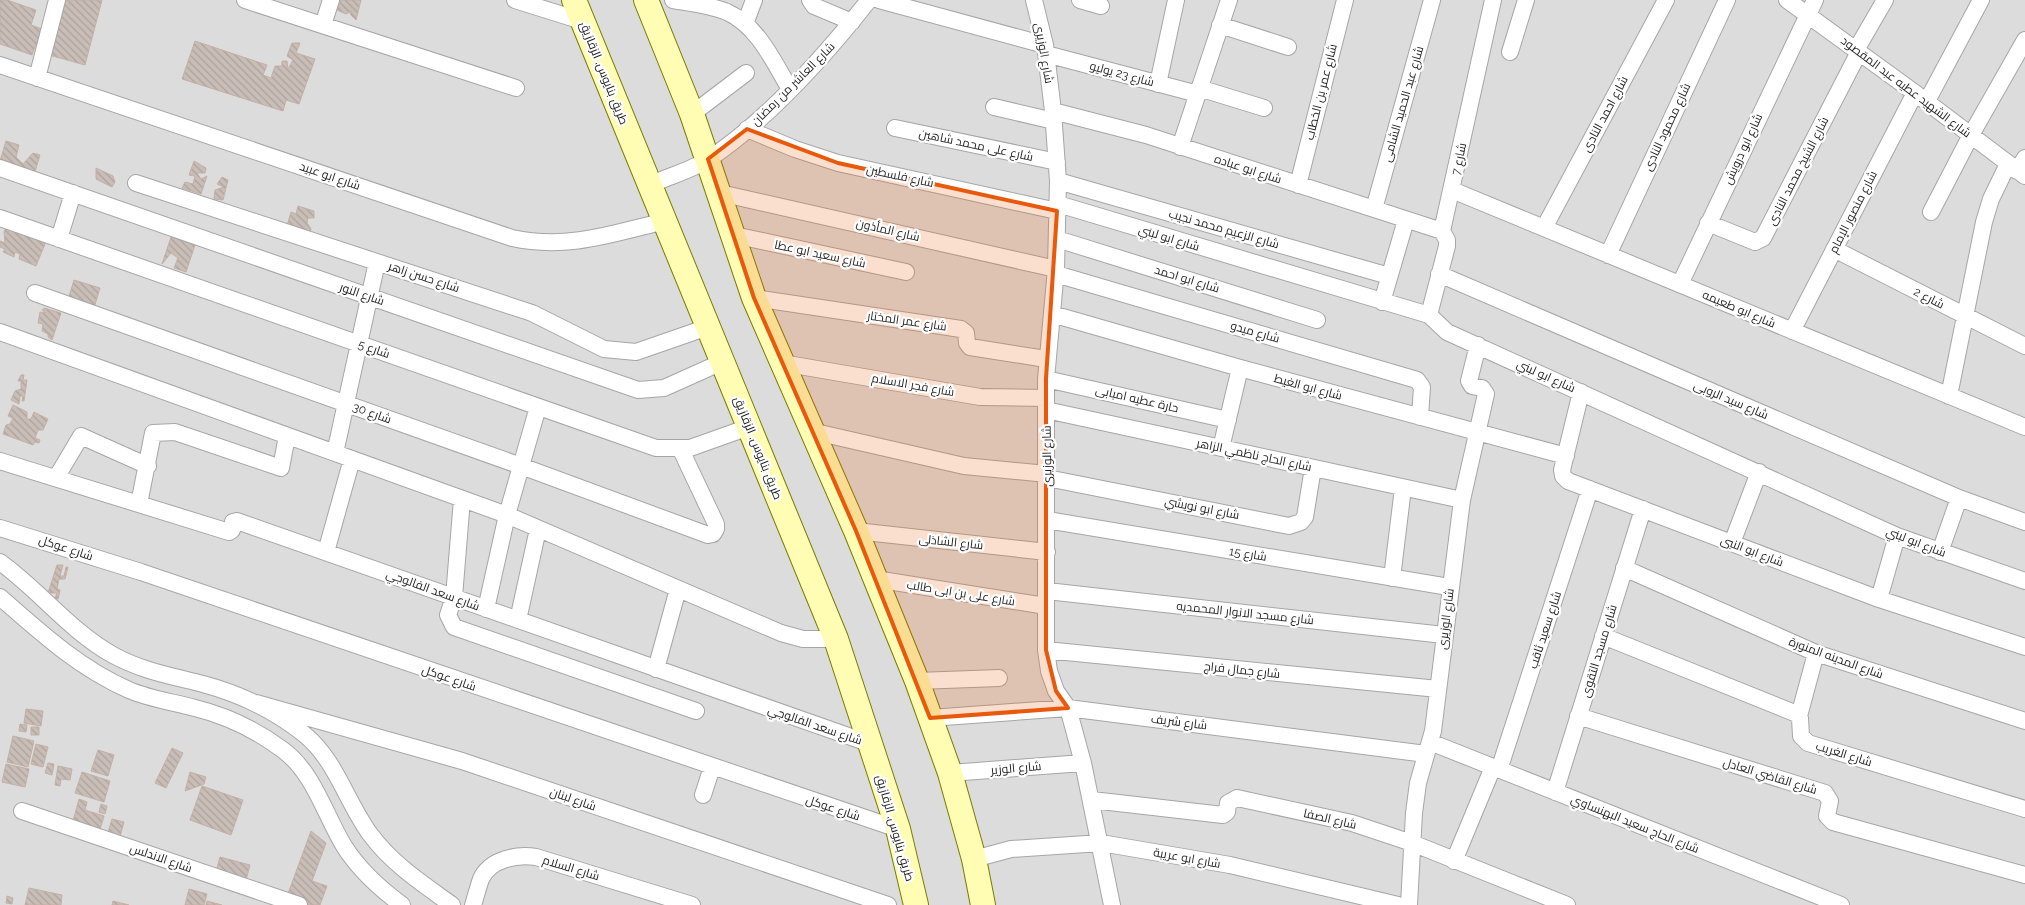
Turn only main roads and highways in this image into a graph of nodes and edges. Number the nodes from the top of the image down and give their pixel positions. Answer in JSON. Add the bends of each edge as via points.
{"nodes":[{"id":1,"x":646,"y":0,"type":"edge"},
{"id":2,"x":578,"y":11,"type":"edge"},
{"id":3,"x":916,"y":905,"type":"edge"},
{"id":4,"x":983,"y":905,"type":"edge"}],
"edges":[{"from":1,"to":4,"type":"main road","via":[[692,114],[754,298],[917,681],[950,773]]},
{"from":2,"to":3,"type":"main road","name":"طريق بنايوس, الزقازيق","via":[[836,639],[898,829]]}]}
